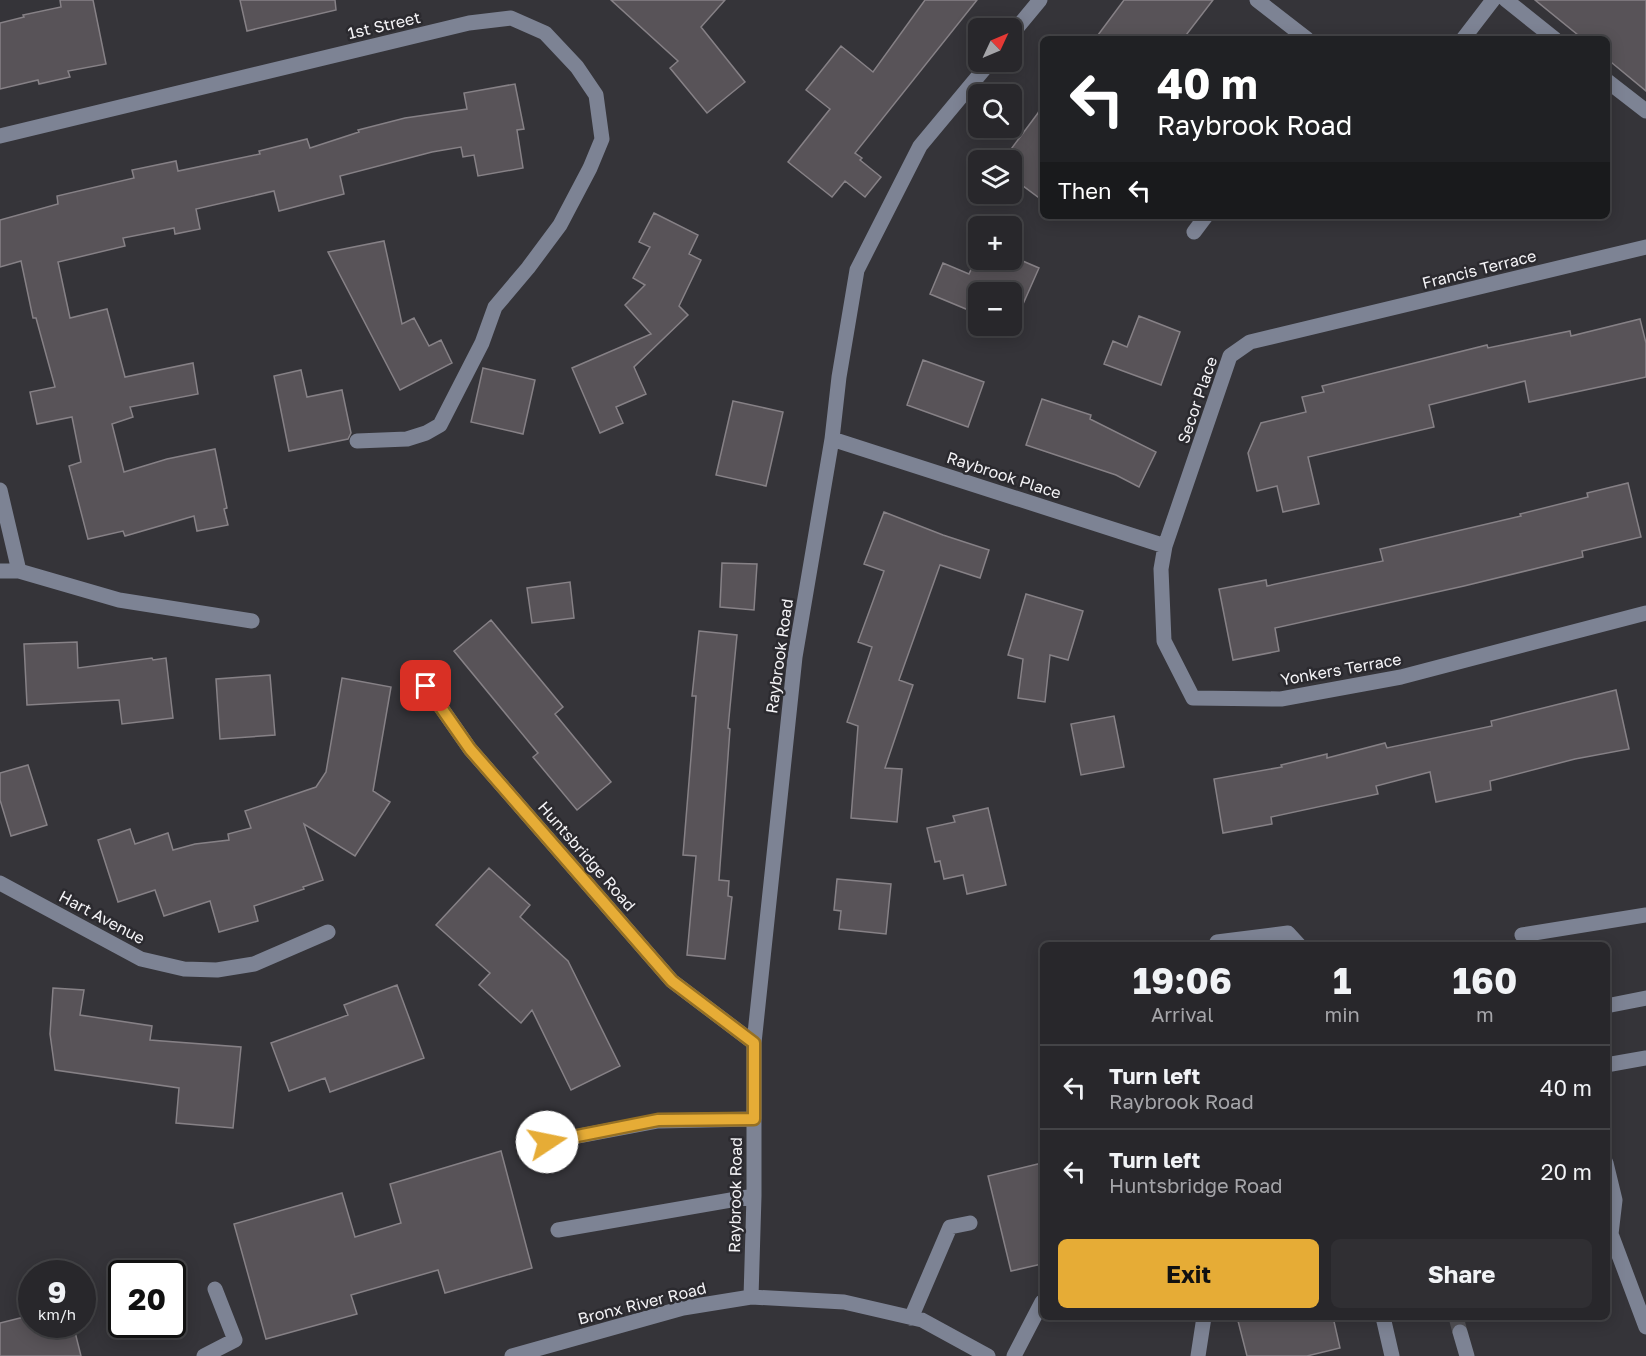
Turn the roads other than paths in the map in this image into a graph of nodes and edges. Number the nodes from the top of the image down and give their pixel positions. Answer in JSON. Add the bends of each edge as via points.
{"nodes":[{"id":1,"x":1040,"y":0,"type":"edge"},
{"id":2,"x":1257,"y":0,"type":"edge"},
{"id":3,"x":1493,"y":0,"type":"edge"},
{"id":4,"x":1506,"y":0,"type":"edge"},
{"id":5,"x":1022,"y":22,"type":"edge"},
{"id":6,"x":1303,"y":36,"type":"edge"},
{"id":7,"x":1465,"y":36,"type":"edge"},
{"id":8,"x":1551,"y":36,"type":"edge"},
{"id":9,"x":982,"y":72,"type":"edge"},
{"id":10,"x":1610,"y":83,"type":"edge"},
{"id":11,"x":1646,"y":111,"type":"edge"},
{"id":12,"x":0,"y":136,"type":"edge"},
{"id":13,"x":1204,"y":219,"type":"edge"},
{"id":14,"x":1194,"y":232,"type":"dead end"},
{"id":15,"x":1646,"y":247,"type":"edge"},
{"id":16,"x":1320,"y":326,"type":"joint"},
{"id":17,"x":832,"y":439,"type":"junction"},
{"id":18,"x":357,"y":441,"type":"dead end"},
{"id":19,"x":0,"y":489,"type":"edge"},
{"id":20,"x":1165,"y":546,"type":"junction"},
{"id":21,"x":0,"y":571,"type":"edge"},
{"id":22,"x":19,"y":571,"type":"junction"},
{"id":23,"x":1646,"y":613,"type":"edge"},
{"id":24,"x":252,"y":621,"type":"dead end"},
{"id":25,"x":415,"y":670,"type":"dead end"},
{"id":26,"x":0,"y":883,"type":"edge"},
{"id":27,"x":1646,"y":915,"type":"edge"},
{"id":28,"x":328,"y":932,"type":"dead end"},
{"id":29,"x":1522,"y":935,"type":"dead end"},
{"id":30,"x":1217,"y":942,"type":"dead end"},
{"id":31,"x":1296,"y":942,"type":"edge"},
{"id":32,"x":1646,"y":998,"type":"edge"},
{"id":33,"x":1610,"y":1005,"type":"edge"},
{"id":34,"x":754,"y":1043,"type":"junction"},
{"id":35,"x":1646,"y":1058,"type":"edge"},
{"id":36,"x":1610,"y":1064,"type":"edge"},
{"id":37,"x":754,"y":1119,"type":"junction"},
{"id":38,"x":547,"y":1142,"type":"dead end"},
{"id":39,"x":1610,"y":1179,"type":"edge"},
{"id":40,"x":754,"y":1196,"type":"junction"},
{"id":41,"x":970,"y":1223,"type":"dead end"},
{"id":42,"x":558,"y":1230,"type":"dead end"},
{"id":43,"x":215,"y":1289,"type":"dead end"},
{"id":44,"x":751,"y":1297,"type":"junction"},
{"id":45,"x":1040,"y":1306,"type":"edge"},
{"id":46,"x":911,"y":1318,"type":"junction"},
{"id":47,"x":1204,"y":1320,"type":"edge"},
{"id":48,"x":1384,"y":1320,"type":"edge"},
{"id":49,"x":1646,"y":1327,"type":"edge"},
{"id":50,"x":1460,"y":1332,"type":"tunnel mouth"},
{"id":51,"x":204,"y":1356,"type":"edge"},
{"id":52,"x":512,"y":1356,"type":"edge"},
{"id":53,"x":988,"y":1356,"type":"edge"},
{"id":54,"x":1014,"y":1356,"type":"edge"},
{"id":55,"x":1198,"y":1356,"type":"edge"},
{"id":56,"x":1392,"y":1356,"type":"edge"},
{"id":57,"x":1467,"y":1356,"type":"edge"}],
"edges":[{"from":1,"to":5,"type":"street"},
{"from":2,"to":6,"type":"street"},
{"from":3,"to":7,"type":"street"},
{"from":4,"to":8,"type":"street"},
{"from":9,"to":17,"type":"street","name":"Raybrook Road","via":[[920,146],[857,270]]},
{"from":10,"to":11,"type":"street"},
{"from":12,"to":18,"type":"street","name":"1st Street","via":[[469,23],[511,18],[544,33],[596,95],[602,139],[590,168],[560,225],[495,307],[482,343],[440,425],[407,439]]},
{"from":13,"to":14,"type":"street"},
{"from":15,"to":16,"type":"street","name":"Francis Terrace"},
{"from":16,"to":20,"type":"street","name":"Secor Place","via":[[1250,342],[1230,356]]},
{"from":17,"to":20,"type":"street","name":"Raybrook Place"},
{"from":17,"to":34,"type":"street","name":"Raybrook Road","via":[[795,657]]},
{"from":19,"to":22,"type":"street"},
{"from":20,"to":23,"type":"street","name":"Yonkers Terrace","via":[[1161,569],[1164,641],[1193,698],[1281,699],[1401,677]]},
{"from":21,"to":22,"type":"street"},
{"from":22,"to":24,"type":"street","via":[[119,600]]},
{"from":25,"to":34,"type":"street","name":"Huntsbridge Road","via":[[470,749],[672,981]]},
{"from":26,"to":28,"type":"street","name":"Hart Avenue","via":[[141,959],[184,969],[217,970],[254,963]]},
{"from":27,"to":29,"type":"street"},
{"from":30,"to":31,"type":"street","via":[[1288,933]]},
{"from":32,"to":33,"type":"street"},
{"from":34,"to":37,"type":"street","name":"Raybrook Road"},
{"from":35,"to":36,"type":"street"},
{"from":37,"to":38,"type":"street","via":[[658,1120]]},
{"from":37,"to":40,"type":"street","name":"Raybrook Road"},
{"from":39,"to":49,"type":"street","via":[[1615,1200],[1611,1234]]},
{"from":40,"to":42,"type":"street"},
{"from":40,"to":44,"type":"street","name":"Raybrook Road"},
{"from":41,"to":46,"type":"street","via":[[950,1227]]},
{"from":43,"to":51,"type":"street","via":[[235,1340]]},
{"from":44,"to":46,"type":"street","name":"Bronx River Road","via":[[844,1302]]},
{"from":44,"to":52,"type":"street","name":"Bronx River Road","via":[[683,1308]]},
{"from":45,"to":54,"type":"street"},
{"from":46,"to":53,"type":"street","name":"Bronx River Road","via":[[922,1320]]},
{"from":47,"to":55,"type":"street"},
{"from":48,"to":56,"type":"street"},
{"from":50,"to":57,"type":"street"}]}
